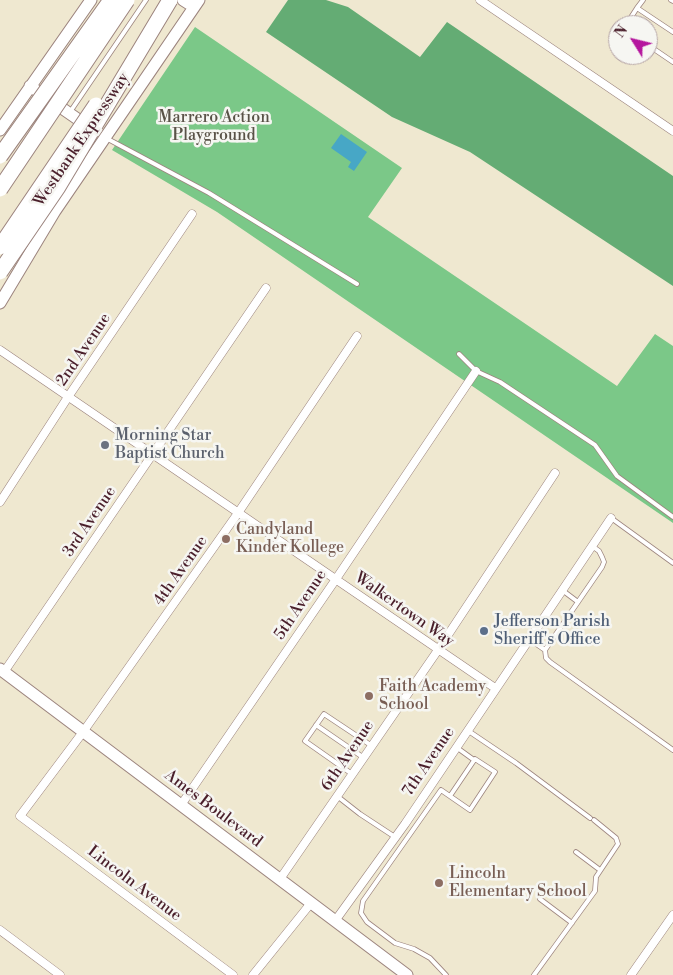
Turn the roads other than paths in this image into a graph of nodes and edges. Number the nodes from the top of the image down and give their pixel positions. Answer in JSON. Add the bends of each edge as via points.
{"nodes":[{"id":1,"x":91,"y":0,"type":"edge"},
{"id":2,"x":111,"y":0,"type":"edge"},
{"id":3,"x":126,"y":0,"type":"edge"},
{"id":4,"x":146,"y":0,"type":"edge"},
{"id":5,"x":169,"y":0,"type":"edge"},
{"id":6,"x":184,"y":0,"type":"edge"},
{"id":7,"x":480,"y":0,"type":"edge"},
{"id":8,"x":643,"y":0,"type":"edge"},
{"id":9,"x":197,"y":4,"type":"edge"},
{"id":10,"x":638,"y":8,"type":"junction"},
{"id":11,"x":633,"y":15,"type":"edge"},
{"id":12,"x":673,"y":32,"type":"edge"},
{"id":13,"x":658,"y":52,"type":"edge"},
{"id":14,"x":673,"y":62,"type":"edge"},
{"id":15,"x":30,"y":86,"type":"junction"},
{"id":16,"x":69,"y":113,"type":"junction"},
{"id":17,"x":0,"y":130,"type":"edge"},
{"id":18,"x":673,"y":131,"type":"edge"},
{"id":19,"x":105,"y":137,"type":"junction"},
{"id":20,"x":0,"y":156,"type":"edge"},
{"id":21,"x":0,"y":189,"type":"edge"},
{"id":22,"x":192,"y":214,"type":"dead end"},
{"id":23,"x":0,"y":246,"type":"edge"},
{"id":24,"x":0,"y":272,"type":"edge"},
{"id":25,"x":356,"y":284,"type":"dead end"},
{"id":26,"x":266,"y":288,"type":"dead end"},
{"id":27,"x":0,"y":303,"type":"edge"},
{"id":28,"x":357,"y":336,"type":"dead end"},
{"id":29,"x":0,"y":350,"type":"edge"},
{"id":30,"x":460,"y":354,"type":"dead end"},
{"id":31,"x":476,"y":371,"type":"junction"},
{"id":32,"x":68,"y":397,"type":"junction"},
{"id":33,"x":152,"y":455,"type":"junction"},
{"id":34,"x":555,"y":473,"type":"dead end"},
{"id":35,"x":0,"y":502,"type":"edge"},
{"id":36,"x":238,"y":513,"type":"junction"},
{"id":37,"x":673,"y":517,"type":"edge"},
{"id":38,"x":611,"y":518,"type":"joint"},
{"id":39,"x":592,"y":546,"type":"junction"},
{"id":40,"x":673,"y":563,"type":"edge"},
{"id":41,"x":336,"y":579,"type":"junction"},
{"id":42,"x":562,"y":590,"type":"junction"},
{"id":43,"x":578,"y":602,"type":"junction"},
{"id":44,"x":529,"y":639,"type":"junction"},
{"id":45,"x":438,"y":650,"type":"junction"},
{"id":46,"x":545,"y":650,"type":"junction"},
{"id":47,"x":2,"y":670,"type":"edge"},
{"id":48,"x":495,"y":688,"type":"junction"},
{"id":49,"x":316,"y":725,"type":"junction"},
{"id":50,"x":467,"y":730,"type":"junction"},
{"id":51,"x":83,"y":732,"type":"junction"},
{"id":52,"x":372,"y":746,"type":"junction"},
{"id":53,"x":456,"y":748,"type":"junction"},
{"id":54,"x":673,"y":750,"type":"edge"},
{"id":55,"x":364,"y":758,"type":"junction"},
{"id":56,"x":474,"y":760,"type":"junction"},
{"id":57,"x":352,"y":774,"type":"junction"},
{"id":58,"x":432,"y":784,"type":"junction"},
{"id":59,"x":441,"y":790,"type":"junction"},
{"id":60,"x":338,"y":796,"type":"junction"},
{"id":61,"x":450,"y":796,"type":"junction"},
{"id":62,"x":181,"y":805,"type":"junction"},
{"id":63,"x":20,"y":816,"type":"joint"},
{"id":64,"x":395,"y":838,"type":"junction"},
{"id":65,"x":576,"y":852,"type":"dead end"},
{"id":66,"x":600,"y":870,"type":"junction"},
{"id":67,"x":280,"y":879,"type":"junction"},
{"id":68,"x":540,"y":900,"type":"dead end"},
{"id":69,"x":312,"y":903,"type":"junction"},
{"id":70,"x":672,"y":920,"type":"edge"},
{"id":71,"x":335,"y":921,"type":"junction"},
{"id":72,"x":572,"y":923,"type":"junction"},
{"id":73,"x":0,"y":930,"type":"edge"},
{"id":74,"x":60,"y":975,"type":"edge"},
{"id":75,"x":233,"y":975,"type":"edge"},
{"id":76,"x":253,"y":975,"type":"edge"},
{"id":77,"x":407,"y":975,"type":"edge"},
{"id":78,"x":446,"y":975,"type":"edge"},
{"id":79,"x":534,"y":975,"type":"edge"},
{"id":80,"x":631,"y":975,"type":"edge"}],
"edges":[{"from":1,"to":15,"type":"main road"},
{"from":2,"to":20,"type":"highway","bridge":true},
{"from":3,"to":21,"type":"highway","bridge":true},
{"from":4,"to":16,"type":"lane"},
{"from":5,"to":23,"type":"highway","name":"Westbank Expressway","bridge":true},
{"from":5,"to":24,"type":"highway","bridge":true,"via":[[58,187]]},
{"from":6,"to":9,"type":"main road"},
{"from":7,"to":18,"type":"street"},
{"from":8,"to":10,"type":"lane"},
{"from":9,"to":19,"type":"main road","name":"Westbank Expressway"},
{"from":10,"to":11,"type":"lane"},
{"from":10,"to":12,"type":"lane"},
{"from":13,"to":14,"type":"lane"},
{"from":15,"to":16,"type":"main road"},
{"from":15,"to":17,"type":"main road"},
{"from":16,"to":19,"type":"main road"},
{"from":19,"to":25,"type":"lane","via":[[209,193]]},
{"from":19,"to":27,"type":"main road","name":"Westbank Expressway","via":[[55,211]]},
{"from":22,"to":32,"type":"street","name":"2nd Avenue"},
{"from":26,"to":33,"type":"street","name":"3rd Avenue"},
{"from":28,"to":36,"type":"street","name":"4th Avenue"},
{"from":29,"to":32,"type":"street","name":"Walkertown Way"},
{"from":30,"to":31,"type":"lane"},
{"from":31,"to":37,"type":"lane","via":[[500,382],[594,445],[617,476]]},
{"from":31,"to":41,"type":"street","name":"5th Avenue"},
{"from":32,"to":33,"type":"street","name":"Walkertown Way"},
{"from":32,"to":35,"type":"street","name":"2nd Avenue"},
{"from":33,"to":36,"type":"street","name":"Walkertown Way"},
{"from":33,"to":47,"type":"street","name":"3rd Avenue"},
{"from":34,"to":45,"type":"street","name":"6th Avenue"},
{"from":36,"to":41,"type":"street","name":"Walkertown Way"},
{"from":36,"to":51,"type":"street","name":"4th Avenue"},
{"from":38,"to":39,"type":"street","name":"7th Avenue"},
{"from":38,"to":40,"type":"lane"},
{"from":39,"to":42,"type":"street","name":"7th Avenue"},
{"from":39,"to":43,"type":"lane","via":[[599,551],[604,562]]},
{"from":41,"to":45,"type":"street","name":"Walkertown Way"},
{"from":41,"to":62,"type":"street","name":"5th Avenue"},
{"from":42,"to":43,"type":"lane"},
{"from":42,"to":44,"type":"street","name":"7th Avenue"},
{"from":43,"to":46,"type":"lane"},
{"from":44,"to":46,"type":"lane"},
{"from":44,"to":48,"type":"street","name":"7th Avenue"},
{"from":45,"to":48,"type":"street","name":"Walkertown Way"},
{"from":45,"to":52,"type":"street","name":"6th Avenue"},
{"from":46,"to":54,"type":"lane","via":[[550,662]]},
{"from":47,"to":51,"type":"main road","name":"Ames Boulevard"},
{"from":48,"to":50,"type":"street","name":"7th Avenue"},
{"from":49,"to":52,"type":"lane","via":[[324,714]]},
{"from":49,"to":55,"type":"lane"},
{"from":49,"to":57,"type":"lane","via":[[305,741]]},
{"from":50,"to":53,"type":"street","name":"7th Avenue"},
{"from":50,"to":66,"type":"lane","via":[[616,838],[618,844]]},
{"from":51,"to":62,"type":"main road","name":"Ames Boulevard"},
{"from":51,"to":63,"type":"street","name":"4th Avenue"},
{"from":52,"to":55,"type":"street","name":"6th Avenue"},
{"from":53,"to":56,"type":"lane"},
{"from":53,"to":58,"type":"street","name":"7th Avenue"},
{"from":55,"to":57,"type":"street","name":"6th Avenue"},
{"from":56,"to":61,"type":"lane"},
{"from":56,"to":61,"type":"lane","via":[[495,772],[470,810]]},
{"from":57,"to":60,"type":"street","name":"6th Avenue"},
{"from":58,"to":59,"type":"lane"},
{"from":58,"to":64,"type":"street","name":"7th Avenue"},
{"from":59,"to":61,"type":"lane"},
{"from":59,"to":78,"type":"lane","via":[[363,901],[361,913],[367,922],[395,942],[430,958]]},
{"from":60,"to":64,"type":"lane"},
{"from":60,"to":67,"type":"street","name":"6th Avenue"},
{"from":62,"to":67,"type":"main road","name":"Ames Boulevard"},
{"from":63,"to":75,"type":"street","name":"Lincoln Avenue"},
{"from":64,"to":71,"type":"street","name":"7th Avenue"},
{"from":65,"to":66,"type":"lane"},
{"from":66,"to":72,"type":"lane","via":[[595,891]]},
{"from":67,"to":69,"type":"main road","name":"Ames Boulevard"},
{"from":68,"to":72,"type":"lane"},
{"from":69,"to":71,"type":"main road","name":"Ames Boulevard"},
{"from":69,"to":76,"type":"street"},
{"from":70,"to":80,"type":"street"},
{"from":71,"to":77,"type":"main road","name":"Ames Boulevard"},
{"from":72,"to":79,"type":"lane"},
{"from":73,"to":74,"type":"street"}]}
